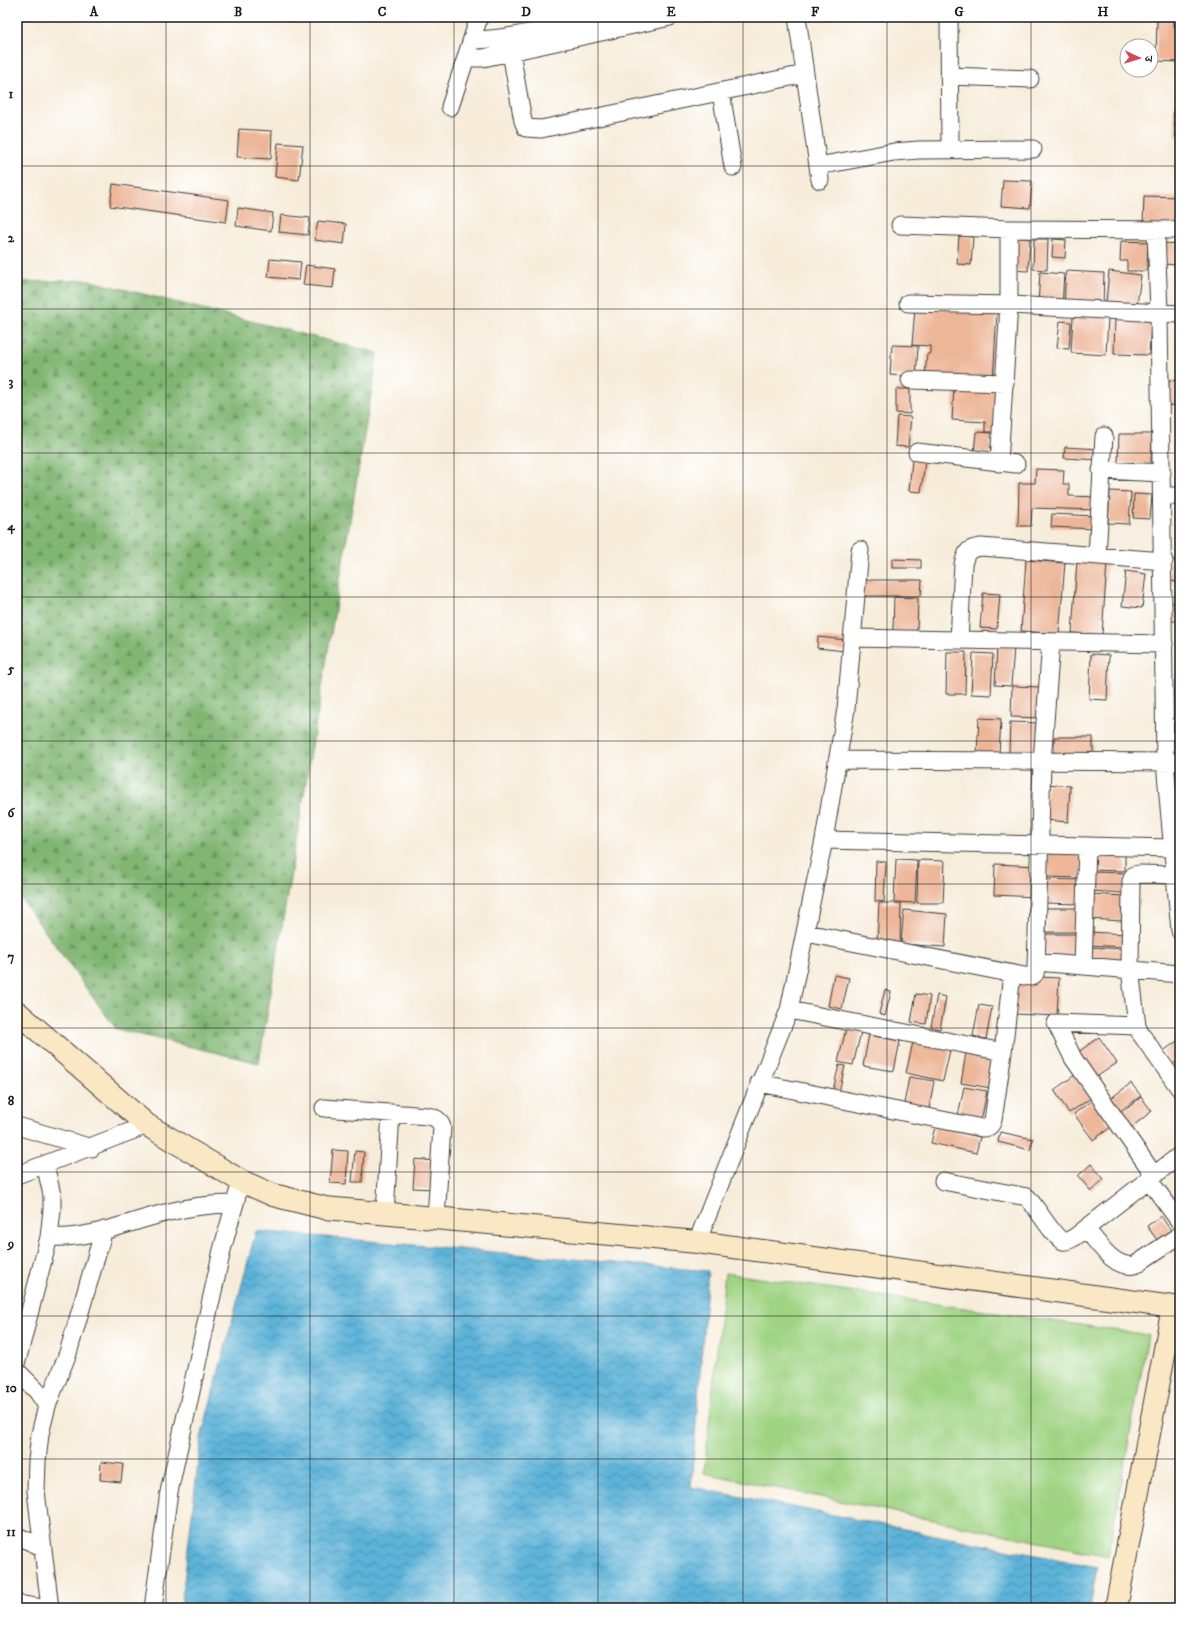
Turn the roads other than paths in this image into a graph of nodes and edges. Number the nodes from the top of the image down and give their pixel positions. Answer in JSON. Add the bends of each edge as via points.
{"nodes":[{"id":1,"x":479,"y":17,"type":"edge"},
{"id":2,"x":596,"y":17,"type":"edge"},
{"id":3,"x":670,"y":17,"type":"edge"},
{"id":4,"x":797,"y":17,"type":"edge"},
{"id":5,"x":949,"y":17,"type":"edge"},
{"id":6,"x":472,"y":40,"type":"junction"},
{"id":7,"x":511,"y":52,"type":"junction"},
{"id":8,"x":466,"y":58,"type":"junction"},
{"id":9,"x":805,"y":74,"type":"junction"},
{"id":10,"x":950,"y":76,"type":"junction"},
{"id":11,"x":1030,"y":79,"type":"dead end"},
{"id":12,"x":721,"y":92,"type":"junction"},
{"id":13,"x":450,"y":107,"type":"dead end"},
{"id":14,"x":950,"y":148,"type":"junction"},
{"id":15,"x":1033,"y":149,"type":"dead end"},
{"id":16,"x":732,"y":167,"type":"dead end"},
{"id":17,"x":900,"y":225,"type":"dead end"},
{"id":18,"x":1009,"y":229,"type":"junction"},
{"id":19,"x":1156,"y":230,"type":"junction"},
{"id":20,"x":1180,"y":230,"type":"edge"},
{"id":21,"x":908,"y":304,"type":"dead end"},
{"id":22,"x":1009,"y":305,"type":"junction"},
{"id":23,"x":1160,"y":313,"type":"junction"},
{"id":24,"x":1180,"y":314,"type":"edge"},
{"id":25,"x":910,"y":380,"type":"dead end"},
{"id":26,"x":1005,"y":383,"type":"junction"},
{"id":27,"x":1104,"y":436,"type":"dead end"},
{"id":28,"x":917,"y":452,"type":"dead end"},
{"id":29,"x":1101,"y":470,"type":"junction"},
{"id":30,"x":1162,"y":473,"type":"junction"},
{"id":31,"x":1162,"y":496,"type":"junction"},
{"id":32,"x":1180,"y":496,"type":"edge"},
{"id":33,"x":860,"y":550,"type":"dead end"},
{"id":34,"x":1097,"y":556,"type":"junction"},
{"id":35,"x":1164,"y":562,"type":"junction"},
{"id":36,"x":853,"y":638,"type":"junction"},
{"id":37,"x":959,"y":640,"type":"junction"},
{"id":38,"x":1051,"y":642,"type":"junction"},
{"id":39,"x":1164,"y":644,"type":"junction"},
{"id":40,"x":837,"y":760,"type":"junction"},
{"id":41,"x":1042,"y":762,"type":"junction"},
{"id":42,"x":1173,"y":762,"type":"edge"},
{"id":43,"x":824,"y":840,"type":"junction"},
{"id":44,"x":1039,"y":845,"type":"junction"},
{"id":45,"x":1087,"y":846,"type":"junction"},
{"id":46,"x":1172,"y":848,"type":"junction"},
{"id":47,"x":1175,"y":875,"type":"junction"},
{"id":48,"x":1180,"y":931,"type":"edge"},
{"id":49,"x":806,"y":933,"type":"junction"},
{"id":50,"x":1036,"y":962,"type":"junction"},
{"id":51,"x":1083,"y":966,"type":"junction"},
{"id":52,"x":1130,"y":969,"type":"junction"},
{"id":53,"x":1012,"y":974,"type":"junction"},
{"id":54,"x":1180,"y":974,"type":"edge"},
{"id":55,"x":789,"y":1010,"type":"junction"},
{"id":56,"x":17,"y":1012,"type":"edge"},
{"id":57,"x":1137,"y":1026,"type":"junction"},
{"id":58,"x":1003,"y":1052,"type":"junction"},
{"id":59,"x":759,"y":1083,"type":"junction"},
{"id":60,"x":1180,"y":1089,"type":"edge"},
{"id":61,"x":324,"y":1108,"type":"dead end"},
{"id":62,"x":391,"y":1113,"type":"junction"},
{"id":63,"x":148,"y":1125,"type":"junction"},
{"id":64,"x":17,"y":1126,"type":"edge"},
{"id":65,"x":92,"y":1148,"type":"junction"},
{"id":66,"x":1180,"y":1155,"type":"edge"},
{"id":67,"x":45,"y":1164,"type":"junction"},
{"id":68,"x":17,"y":1175,"type":"edge"},
{"id":69,"x":1152,"y":1178,"type":"junction"},
{"id":70,"x":241,"y":1181,"type":"junction"},
{"id":71,"x":943,"y":1181,"type":"dead end"},
{"id":72,"x":235,"y":1204,"type":"junction"},
{"id":73,"x":385,"y":1213,"type":"junction"},
{"id":74,"x":436,"y":1218,"type":"junction"},
{"id":75,"x":1180,"y":1222,"type":"edge"},
{"id":76,"x":1086,"y":1229,"type":"junction"},
{"id":77,"x":104,"y":1230,"type":"junction"},
{"id":78,"x":1180,"y":1235,"type":"edge"},
{"id":79,"x":49,"y":1237,"type":"junction"},
{"id":80,"x":697,"y":1242,"type":"junction"},
{"id":81,"x":1176,"y":1307,"type":"edge"},
{"id":82,"x":17,"y":1361,"type":"edge"},
{"id":83,"x":17,"y":1371,"type":"edge"},
{"id":84,"x":47,"y":1406,"type":"junction"},
{"id":85,"x":17,"y":1536,"type":"edge"},
{"id":86,"x":42,"y":1546,"type":"junction"},
{"id":87,"x":17,"y":1604,"type":"edge"},
{"id":88,"x":42,"y":1608,"type":"edge"},
{"id":89,"x":50,"y":1608,"type":"edge"},
{"id":90,"x":153,"y":1608,"type":"edge"},
{"id":91,"x":1116,"y":1608,"type":"edge"}],
"edges":[{"from":1,"to":6,"type":"street"},
{"from":2,"to":6,"type":"street","via":[[511,36]]},
{"from":3,"to":7,"type":"street"},
{"from":4,"to":9,"type":"street"},
{"from":5,"to":10,"type":"street"},
{"from":6,"to":8,"type":"street"},
{"from":7,"to":8,"type":"street","via":[[483,58]]},
{"from":7,"to":12,"type":"street","via":[[526,128],[541,129]]},
{"from":8,"to":13,"type":"street"},
{"from":9,"to":12,"type":"street"},
{"from":9,"to":14,"type":"street","via":[[819,173],[894,152]]},
{"from":10,"to":11,"type":"street"},
{"from":10,"to":14,"type":"street"},
{"from":12,"to":16,"type":"street"},
{"from":14,"to":15,"type":"street"},
{"from":17,"to":18,"type":"street"},
{"from":18,"to":19,"type":"street"},
{"from":18,"to":22,"type":"street"},
{"from":19,"to":20,"type":"street"},
{"from":19,"to":23,"type":"street"},
{"from":21,"to":22,"type":"street"},
{"from":22,"to":23,"type":"street"},
{"from":22,"to":26,"type":"street"},
{"from":23,"to":24,"type":"street"},
{"from":23,"to":30,"type":"street"},
{"from":25,"to":26,"type":"street"},
{"from":26,"to":28,"type":"street","via":[[1008,464]]},
{"from":27,"to":29,"type":"street"},
{"from":29,"to":30,"type":"street"},
{"from":29,"to":34,"type":"street"},
{"from":30,"to":31,"type":"street"},
{"from":31,"to":32,"type":"street"},
{"from":31,"to":35,"type":"street"},
{"from":33,"to":36,"type":"street"},
{"from":34,"to":35,"type":"street"},
{"from":34,"to":37,"type":"street","via":[[971,548],[963,564]]},
{"from":35,"to":39,"type":"street"},
{"from":36,"to":37,"type":"street"},
{"from":36,"to":40,"type":"street","via":[[846,709]]},
{"from":37,"to":38,"type":"street"},
{"from":38,"to":39,"type":"street"},
{"from":38,"to":41,"type":"street"},
{"from":39,"to":42,"type":"street"},
{"from":40,"to":41,"type":"street"},
{"from":40,"to":43,"type":"street"},
{"from":41,"to":42,"type":"street"},
{"from":41,"to":44,"type":"street"},
{"from":42,"to":46,"type":"street"},
{"from":43,"to":44,"type":"street"},
{"from":43,"to":49,"type":"street"},
{"from":44,"to":45,"type":"street"},
{"from":44,"to":50,"type":"street"},
{"from":45,"to":46,"type":"street"},
{"from":45,"to":51,"type":"street"},
{"from":46,"to":47,"type":"street"},
{"from":47,"to":48,"type":"street"},
{"from":47,"to":52,"type":"street","via":[[1140,874],[1134,875],[1131,881]]},
{"from":49,"to":53,"type":"street"},
{"from":49,"to":55,"type":"street"},
{"from":50,"to":51,"type":"street"},
{"from":50,"to":53,"type":"street","via":[[1035,974]]},
{"from":51,"to":52,"type":"street"},
{"from":52,"to":54,"type":"street"},
{"from":52,"to":57,"type":"street"},
{"from":53,"to":58,"type":"street"},
{"from":55,"to":58,"type":"street"},
{"from":55,"to":59,"type":"street"},
{"from":56,"to":63,"type":"main road"},
{"from":57,"to":60,"type":"street"},
{"from":57,"to":69,"type":"street","via":[[1056,1024],[1073,1058]]},
{"from":58,"to":59,"type":"street","via":[[993,1120],[988,1128]]},
{"from":59,"to":80,"type":"street"},
{"from":61,"to":62,"type":"street"},
{"from":62,"to":73,"type":"street"},
{"from":62,"to":74,"type":"street","via":[[428,1116],[440,1120],[442,1127]]},
{"from":63,"to":65,"type":"street"},
{"from":63,"to":70,"type":"main road"},
{"from":64,"to":65,"type":"street"},
{"from":65,"to":67,"type":"street"},
{"from":66,"to":69,"type":"street"},
{"from":67,"to":68,"type":"street"},
{"from":67,"to":79,"type":"street","via":[[52,1194]]},
{"from":69,"to":75,"type":"street"},
{"from":69,"to":76,"type":"street"},
{"from":70,"to":72,"type":"street"},
{"from":70,"to":73,"type":"main road","via":[[273,1195],[325,1208]]},
{"from":71,"to":76,"type":"street","via":[[1027,1197],[1056,1236],[1062,1240],[1068,1241]]},
{"from":72,"to":77,"type":"street","via":[[196,1207]]},
{"from":72,"to":90,"type":"street","via":[[222,1250],[169,1492]]},
{"from":73,"to":74,"type":"main road"},
{"from":74,"to":80,"type":"main road"},
{"from":76,"to":78,"type":"street","via":[[1110,1256],[1119,1264],[1127,1266],[1135,1265]]},
{"from":77,"to":79,"type":"street","via":[[74,1237]]},
{"from":77,"to":84,"type":"street","via":[[68,1353]]},
{"from":79,"to":82,"type":"street"},
{"from":80,"to":81,"type":"main road"},
{"from":81,"to":91,"type":"main road"},
{"from":83,"to":84,"type":"street","via":[[37,1391]]},
{"from":84,"to":86,"type":"street","via":[[36,1461],[36,1491]]},
{"from":85,"to":86,"type":"street"},
{"from":86,"to":89,"type":"street"},
{"from":87,"to":88,"type":"street"}]}
